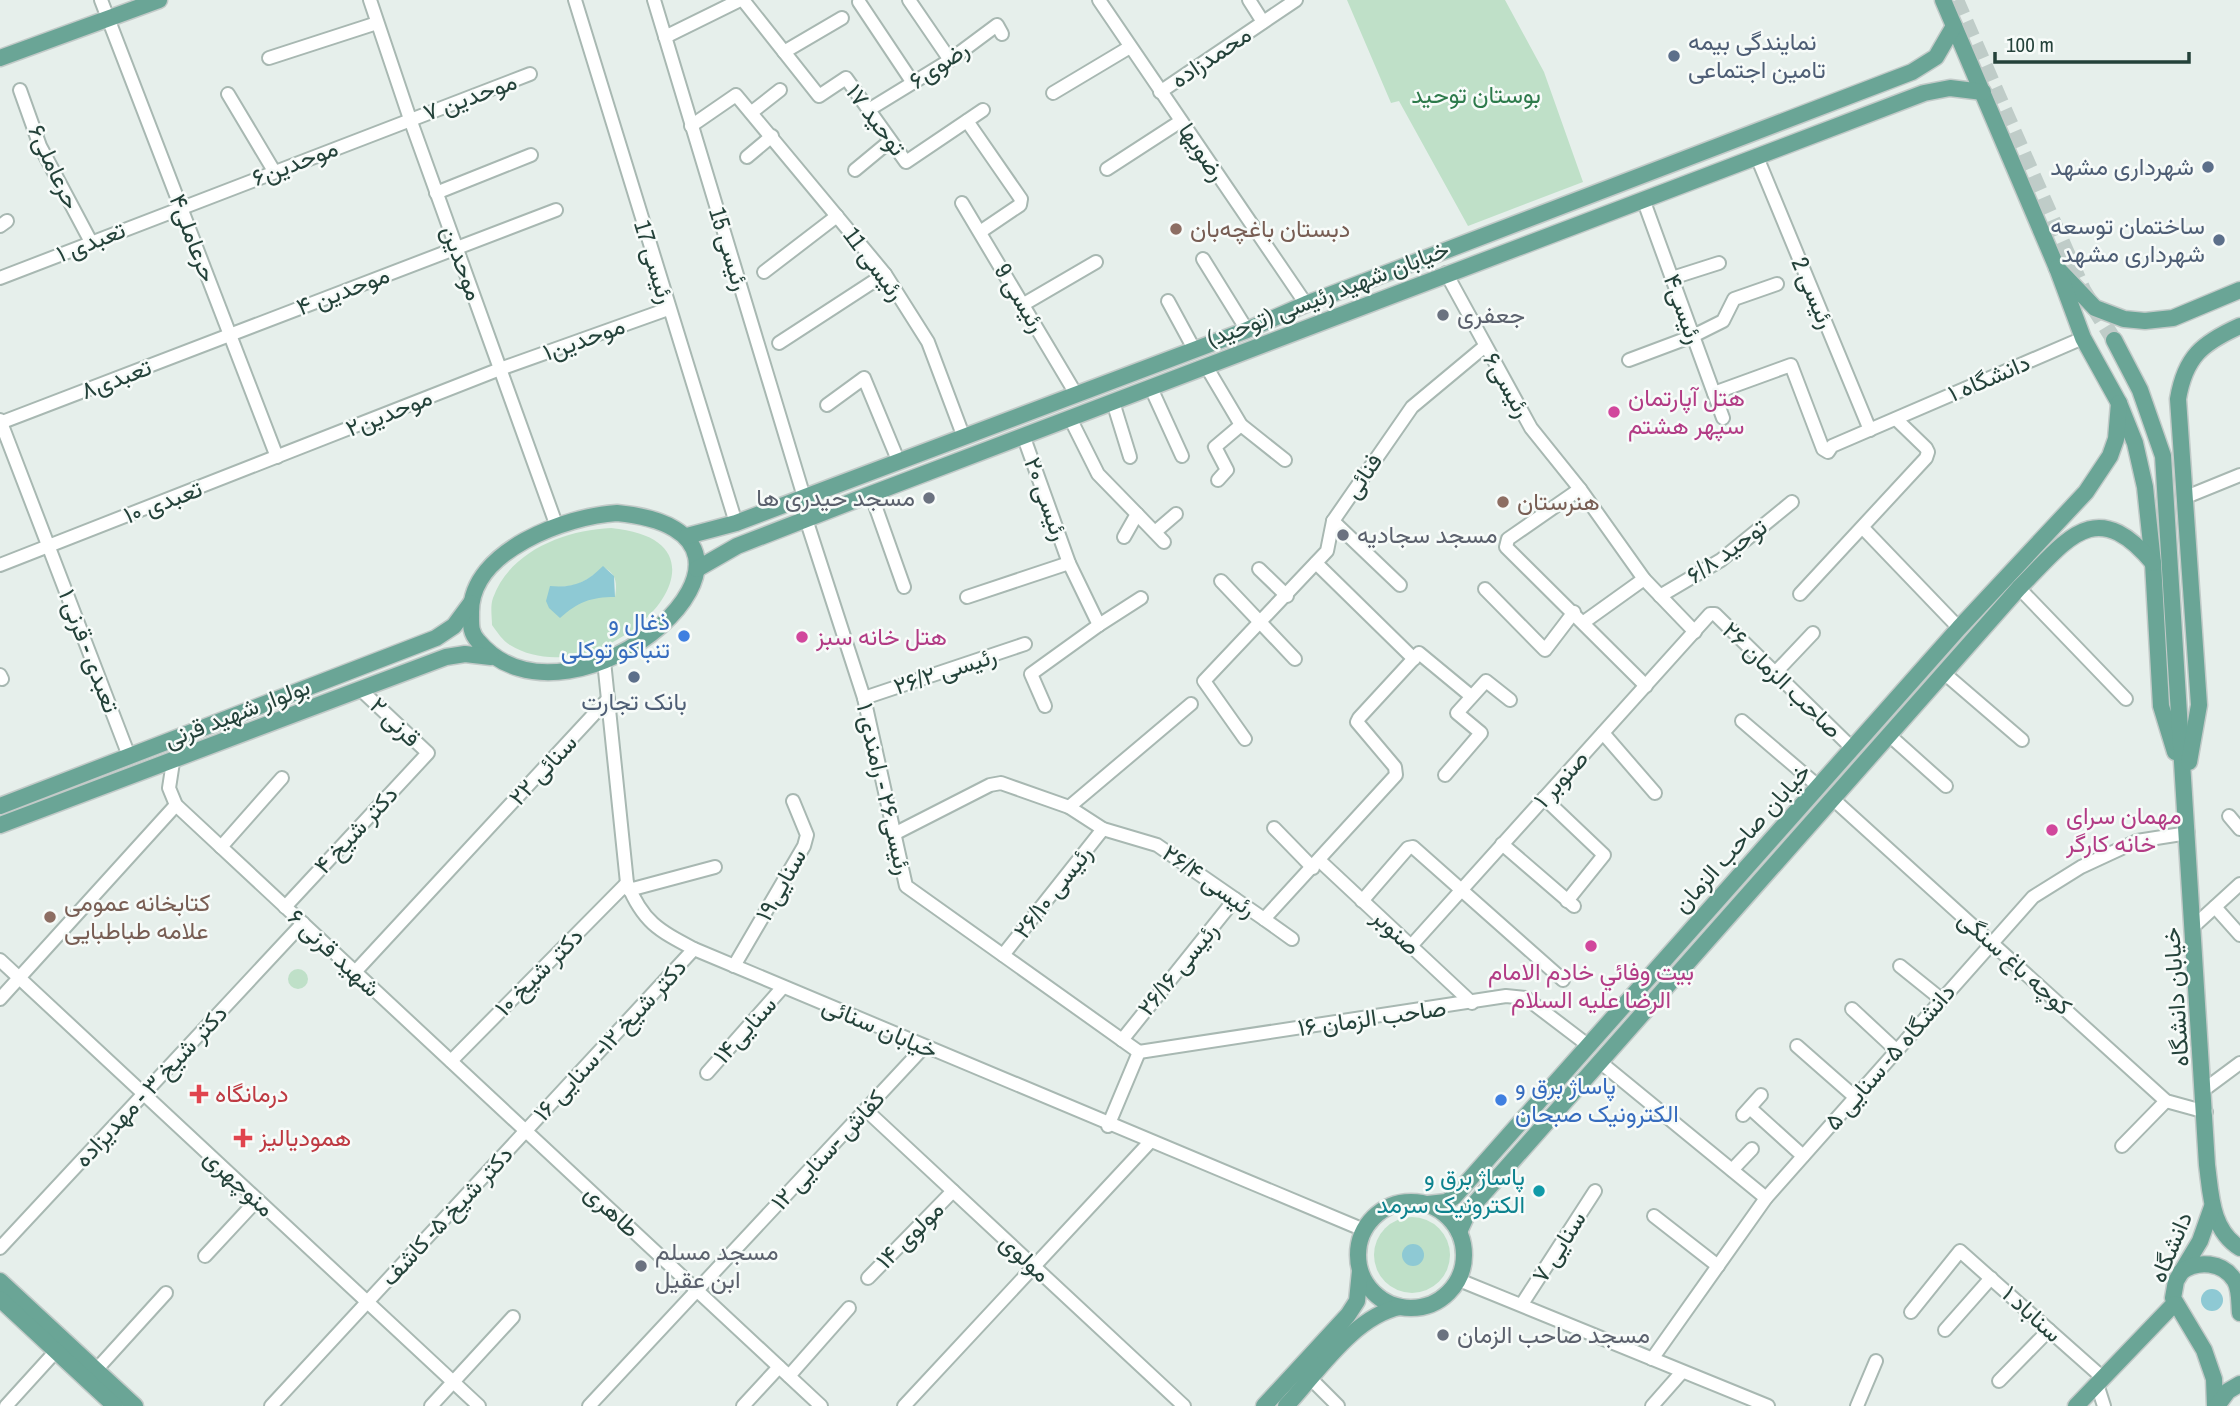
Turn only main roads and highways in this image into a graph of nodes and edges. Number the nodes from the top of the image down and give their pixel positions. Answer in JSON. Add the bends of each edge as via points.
{"nodes":[{"id":1,"x":159,"y":0,"type":"edge"},
{"id":2,"x":1942,"y":0,"type":"edge"},
{"id":3,"x":1954,"y":26,"type":"junction"},
{"id":4,"x":0,"y":58,"type":"edge"},
{"id":5,"x":1983,"y":92,"type":"junction"},
{"id":6,"x":2057,"y":268,"type":"junction"},
{"id":7,"x":2240,"y":290,"type":"edge"},
{"id":8,"x":2240,"y":326,"type":"edge"},
{"id":9,"x":2113,"y":340,"type":"tunnel mouth"},
{"id":10,"x":2119,"y":403,"type":"junction"},
{"id":11,"x":687,"y":536,"type":"junction"},
{"id":12,"x":2153,"y":563,"type":"junction"},
{"id":13,"x":697,"y":569,"type":"junction"},
{"id":14,"x":471,"y":603,"type":"junction"},
{"id":15,"x":491,"y":657,"type":"junction"},
{"id":16,"x":2185,"y":785,"type":"junction"},
{"id":17,"x":0,"y":806,"type":"edge"},
{"id":18,"x":0,"y":825,"type":"edge"},
{"id":19,"x":1428,"y":1204,"type":"junction"},
{"id":20,"x":2212,"y":1207,"type":"junction"},
{"id":21,"x":1459,"y":1232,"type":"junction"},
{"id":22,"x":2240,"y":1248,"type":"edge"},
{"id":23,"x":1360,"y":1272,"type":"junction"},
{"id":24,"x":2180,"y":1273,"type":"junction"},
{"id":25,"x":0,"y":1281,"type":"edge"},
{"id":26,"x":0,"y":1300,"type":"edge"},
{"id":27,"x":2174,"y":1304,"type":"junction"},
{"id":28,"x":1400,"y":1307,"type":"junction"},
{"id":29,"x":2240,"y":1313,"type":"edge"},
{"id":30,"x":2240,"y":1384,"type":"edge"},
{"id":31,"x":115,"y":1406,"type":"edge"},
{"id":32,"x":135,"y":1406,"type":"edge"},
{"id":33,"x":1264,"y":1406,"type":"edge"},
{"id":34,"x":1286,"y":1406,"type":"edge"},
{"id":35,"x":2076,"y":1406,"type":"edge"},
{"id":36,"x":2216,"y":1406,"type":"edge"}],
"edges":[{"from":1,"to":4,"type":"main road"},
{"from":2,"to":3,"type":"main road"},
{"from":3,"to":5,"type":"main road"},
{"from":3,"to":11,"type":"main road","name":"خیابان شهید رئیسی (توحید)","via":[[1929,64],[1864,91],[1247,330],[736,523]]},
{"from":5,"to":6,"type":"main road"},
{"from":5,"to":13,"type":"main road","name":"خیابان شهید رئیسی (توحید)","via":[[1950,88],[1924,93],[806,519],[737,546]]},
{"from":6,"to":7,"type":"main road","via":[[2095,308],[2124,319],[2173,318]]},
{"from":6,"to":10,"type":"main road","via":[[2083,338]]},
{"from":8,"to":16,"type":"main road","via":[[2201,347],[2181,386],[2180,445],[2199,705]]},
{"from":9,"to":16,"type":"main road","via":[[2140,390],[2162,456]]},
{"from":10,"to":12,"type":"main road","via":[[2145,487]]},
{"from":10,"to":19,"type":"main road","name":"خیابان صاحب الزمان","via":[[2113,447],[2086,492],[1959,628],[1454,1197]]},
{"from":11,"to":13,"type":"main road","via":[[698,551]]},
{"from":11,"to":14,"type":"main road","via":[[644,516],[595,514],[556,524],[503,556],[485,576]]},
{"from":12,"to":16,"type":"main road","via":[[2161,706]]},
{"from":12,"to":21,"type":"main road","via":[[2133,540],[2107,527],[2093,527],[2068,540],[1944,673],[1469,1210]]},
{"from":13,"to":15,"type":"main road","via":[[679,608],[660,628],[604,661],[546,671],[519,668]]},
{"from":14,"to":15,"type":"main road","via":[[472,633]]},
{"from":14,"to":17,"type":"main road","name":"بولوار شهید قرنی","via":[[454,626],[436,638]]},
{"from":15,"to":18,"type":"main road","name":"بولوار شهید قرنی","via":[[446,657]]},
{"from":16,"to":20,"type":"main road","name":"خیابان دانشگاه"},
{"from":19,"to":21,"type":"main road","via":[[1447,1215]]},
{"from":19,"to":23,"type":"main road","via":[[1395,1204],[1371,1219],[1358,1258]]},
{"from":20,"to":22,"type":"main road","via":[[2222,1233]]},
{"from":20,"to":24,"type":"main road","name":"دانشگاه","via":[[2200,1241]]},
{"from":21,"to":28,"type":"main road","via":[[1465,1252],[1459,1280],[1440,1300],[1414,1309]]},
{"from":23,"to":28,"type":"main road","via":[[1375,1295]]},
{"from":23,"to":33,"type":"main road","via":[[1357,1301],[1348,1315]]},
{"from":24,"to":27,"type":"main road","name":"دانشگاه","via":[[2173,1288]]},
{"from":24,"to":29,"type":"main road","via":[[2197,1264],[2225,1271],[2237,1287]]},
{"from":25,"to":32,"type":"main road"},
{"from":26,"to":31,"type":"main road"},
{"from":27,"to":35,"type":"main road"},
{"from":27,"to":36,"type":"main road","via":[[2204,1350],[2214,1379]]},
{"from":28,"to":34,"type":"main road","via":[[1374,1315],[1359,1326]]},
{"from":30,"to":36,"type":"main road"}]}
